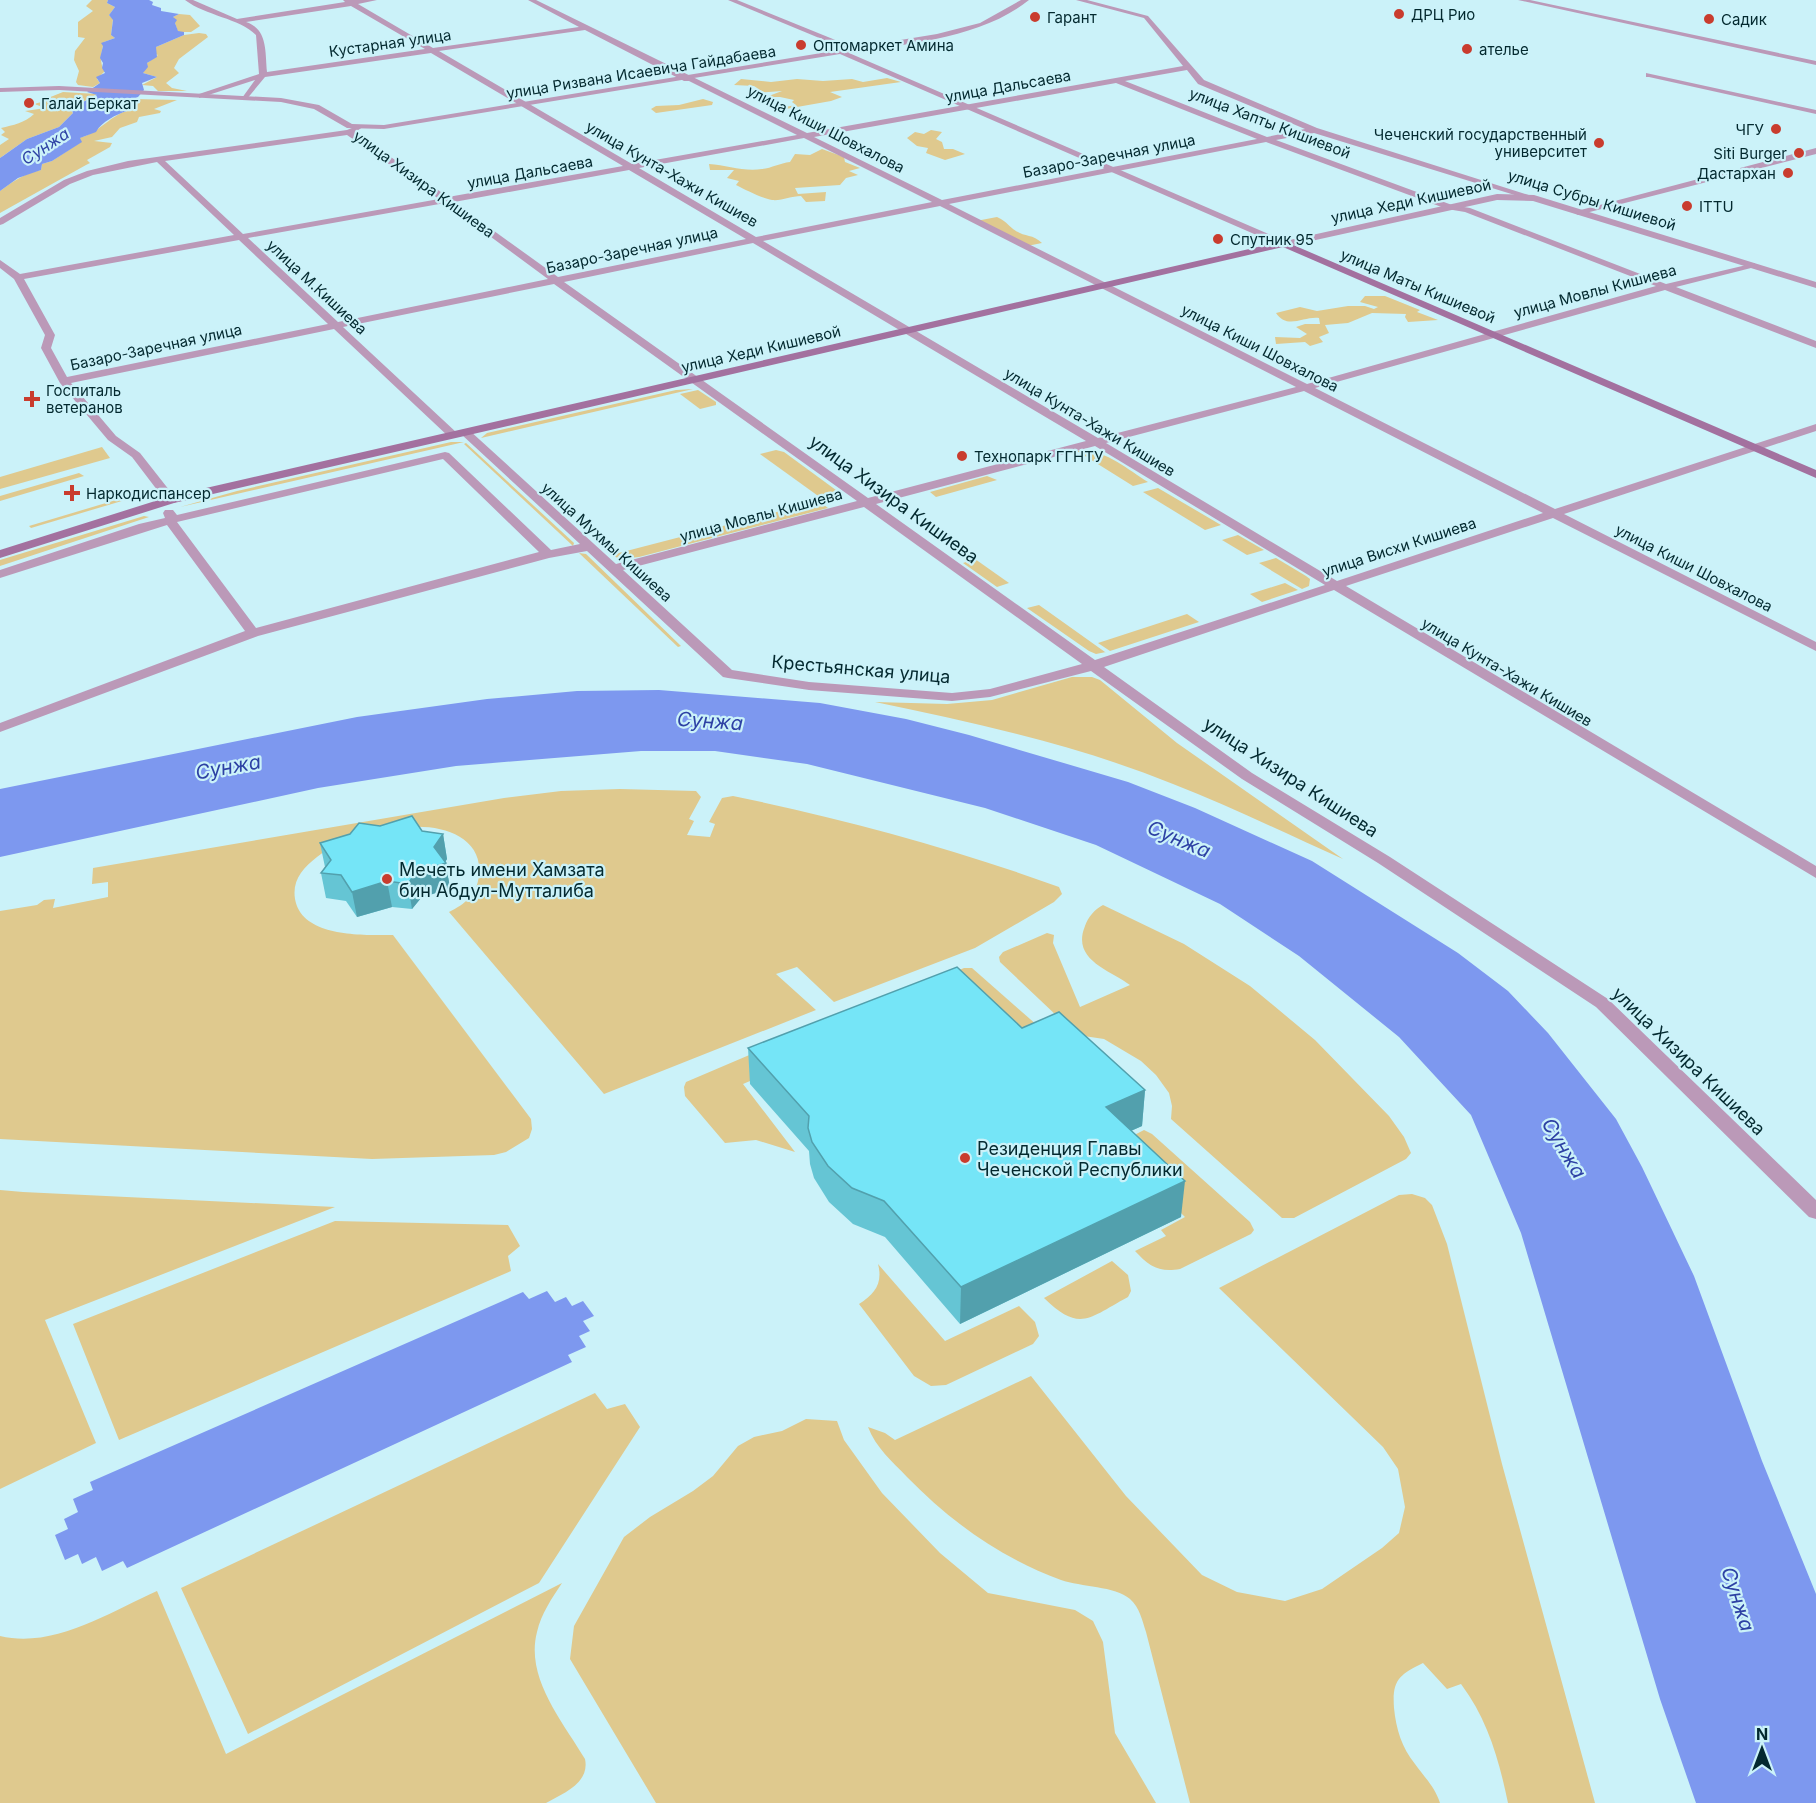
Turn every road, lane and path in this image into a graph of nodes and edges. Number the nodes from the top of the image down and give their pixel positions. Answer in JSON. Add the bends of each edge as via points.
{"nodes":[{"id":1,"x":188,"y":0,"type":"edge"},
{"id":2,"x":374,"y":0,"type":"edge"},
{"id":3,"x":531,"y":0,"type":"edge"},
{"id":4,"x":731,"y":0,"type":"edge"},
{"id":5,"x":1026,"y":0,"type":"edge"},
{"id":6,"x":1079,"y":0,"type":"edge"},
{"id":7,"x":1521,"y":0,"type":"edge"},
{"id":8,"x":349,"y":1,"type":"edge"},
{"id":9,"x":239,"y":21,"type":"junction"},
{"id":10,"x":585,"y":28,"type":"junction"},
{"id":11,"x":431,"y":50,"type":"junction"},
{"id":12,"x":856,"y":50,"type":"junction"},
{"id":13,"x":843,"y":53,"type":"junction"},
{"id":14,"x":1816,"y":63,"type":"edge"},
{"id":15,"x":1189,"y":67,"type":"junction"},
{"id":16,"x":263,"y":75,"type":"junction"},
{"id":17,"x":1649,"y":75,"type":"dead end"},
{"id":18,"x":688,"y":79,"type":"junction"},
{"id":19,"x":1119,"y":80,"type":"junction"},
{"id":20,"x":0,"y":90,"type":"edge"},
{"id":21,"x":202,"y":96,"type":"junction"},
{"id":22,"x":246,"y":98,"type":"junction"},
{"id":23,"x":523,"y":104,"type":"junction"},
{"id":24,"x":965,"y":107,"type":"junction"},
{"id":25,"x":1816,"y":112,"type":"edge"},
{"id":26,"x":359,"y":128,"type":"junction"},
{"id":27,"x":1314,"y":130,"type":"junction"},
{"id":28,"x":349,"y":132,"type":"junction"},
{"id":29,"x":807,"y":136,"type":"junction"},
{"id":30,"x":1268,"y":140,"type":"junction"},
{"id":31,"x":1816,"y":151,"type":"edge"},
{"id":32,"x":160,"y":161,"type":"junction"},
{"id":33,"x":630,"y":168,"type":"junction"},
{"id":34,"x":1110,"y":171,"type":"junction"},
{"id":35,"x":1534,"y":198,"type":"junction"},
{"id":36,"x":446,"y":200,"type":"junction"},
{"id":37,"x":939,"y":204,"type":"junction"},
{"id":38,"x":1450,"y":207,"type":"junction"},
{"id":39,"x":1578,"y":212,"type":"junction"},
{"id":40,"x":0,"y":222,"type":"edge"},
{"id":41,"x":241,"y":237,"type":"junction"},
{"id":42,"x":754,"y":240,"type":"junction"},
{"id":43,"x":1284,"y":244,"type":"junction"},
{"id":44,"x":0,"y":264,"type":"edge"},
{"id":45,"x":1752,"y":265,"type":"junction"},
{"id":46,"x":18,"y":277,"type":"junction"},
{"id":47,"x":557,"y":280,"type":"junction"},
{"id":48,"x":1104,"y":285,"type":"junction"},
{"id":49,"x":1816,"y":285,"type":"edge"},
{"id":50,"x":1665,"y":287,"type":"junction"},
{"id":51,"x":336,"y":325,"type":"junction"},
{"id":52,"x":910,"y":331,"type":"junction"},
{"id":53,"x":1493,"y":335,"type":"junction"},
{"id":54,"x":1816,"y":345,"type":"edge"},
{"id":55,"x":693,"y":379,"type":"junction"},
{"id":56,"x":64,"y":381,"type":"junction"},
{"id":57,"x":1304,"y":388,"type":"junction"},
{"id":58,"x":1816,"y":427,"type":"edge"},
{"id":59,"x":459,"y":434,"type":"junction"},
{"id":60,"x":1095,"y":442,"type":"junction"},
{"id":61,"x":1755,"y":448,"type":"junction"},
{"id":62,"x":1816,"y":474,"type":"edge"},
{"id":63,"x":165,"y":502,"type":"junction"},
{"id":64,"x":865,"y":503,"type":"junction"},
{"id":65,"x":1555,"y":514,"type":"junction"},
{"id":66,"x":170,"y":520,"type":"junction"},
{"id":67,"x":587,"y":547,"type":"junction"},
{"id":68,"x":0,"y":554,"type":"edge"},
{"id":69,"x":548,"y":554,"type":"junction"},
{"id":70,"x":612,"y":569,"type":"junction"},
{"id":71,"x":0,"y":574,"type":"edge"},
{"id":72,"x":1333,"y":585,"type":"junction"},
{"id":73,"x":253,"y":633,"type":"junction"},
{"id":74,"x":1816,"y":647,"type":"edge"},
{"id":75,"x":1092,"y":666,"type":"junction"},
{"id":76,"x":728,"y":674,"type":"joint"},
{"id":77,"x":990,"y":693,"type":"joint"},
{"id":78,"x":0,"y":728,"type":"edge"},
{"id":79,"x":1816,"y":873,"type":"edge"},
{"id":80,"x":1816,"y":1212,"type":"edge"}],
"edges":[{"from":1,"to":9,"type":"street"},
{"from":2,"to":8,"type":"street"},
{"from":3,"to":10,"type":"street","name":"улица Киши Шовхалова"},
{"from":4,"to":12,"type":"street"},
{"from":5,"to":12,"type":"street","name":"улица Ризвана Исаевича Гайдабаева","via":[[967,30]]},
{"from":6,"to":15,"type":"street","name":"улица Субры Кишиевой","via":[[1146,17]]},
{"from":7,"to":14,"type":"street"},
{"from":8,"to":9,"type":"street"},
{"from":8,"to":11,"type":"street","name":"улица Кунта-Хажи Кишиев"},
{"from":9,"to":16,"type":"street","via":[[260,35]]},
{"from":10,"to":11,"type":"street","name":"Кустарная улица"},
{"from":10,"to":18,"type":"street","name":"улица Киши Шовхалова"},
{"from":11,"to":16,"type":"street","name":"Кустарная улица"},
{"from":11,"to":23,"type":"street","name":"улица Кунта-Хажи Кишиев"},
{"from":12,"to":13,"type":"street","name":"улица Ризвана Исаевича Гайдабаева"},
{"from":13,"to":18,"type":"street","name":"улица Ризвана Исаевича Гайдабаева"},
{"from":13,"to":24,"type":"street","name":"улица Маты Кишиевой"},
{"from":15,"to":19,"type":"street","name":"улица Дальсаева"},
{"from":15,"to":27,"type":"street","name":"улица Субры Кишиевой","via":[[1201,82]]},
{"from":16,"to":21,"type":"street","name":"Кустарная улица"},
{"from":16,"to":22,"type":"street"},
{"from":17,"to":25,"type":"street"},
{"from":18,"to":23,"type":"street","name":"улица Ризвана Исаевича Гайдабаева"},
{"from":18,"to":29,"type":"street","name":"улица Киши Шовхалова"},
{"from":19,"to":24,"type":"street","name":"улица Дальсаева"},
{"from":19,"to":30,"type":"street","name":"улица Хапты Кишиевой"},
{"from":20,"to":21,"type":"street","name":"улица Хизира Кишиева","via":[[59,88]]},
{"from":21,"to":22,"type":"street","name":"улица Хизира Кишиева"},
{"from":22,"to":26,"type":"street","name":"улица Хизира Кишиева","via":[[309,105],[343,124]]},
{"from":23,"to":26,"type":"street","name":"улица Ризвана Исаевича Гайдабаева"},
{"from":23,"to":33,"type":"street","name":"улица Кунта-Хажи Кишиев"},
{"from":24,"to":29,"type":"street","name":"улица Дальсаева"},
{"from":24,"to":34,"type":"street","name":"улица Маты Кишиевой"},
{"from":26,"to":28,"type":"street","name":"улица Хизира Кишиева"},
{"from":27,"to":30,"type":"street","name":"Базаро-Заречная улица"},
{"from":27,"to":35,"type":"street","name":"улица Субры Кишиевой"},
{"from":28,"to":32,"type":"street"},
{"from":28,"to":36,"type":"street","name":"улица Хизира Кишиева"},
{"from":29,"to":33,"type":"street","name":"улица Дальсаева"},
{"from":29,"to":37,"type":"street","name":"улица Киши Шовхалова"},
{"from":30,"to":34,"type":"street","name":"Базаро-Заречная улица"},
{"from":30,"to":38,"type":"street","name":"улица Хапты Кишиевой"},
{"from":31,"to":39,"type":"street"},
{"from":32,"to":40,"type":"street","via":[[115,166],[75,179]]},
{"from":32,"to":41,"type":"street","name":"улица М.Кишиева"},
{"from":33,"to":36,"type":"street","name":"улица Дальсаева"},
{"from":33,"to":42,"type":"street","name":"улица Кунта-Хажи Кишиев"},
{"from":34,"to":37,"type":"street","name":"Базаро-Заречная улица"},
{"from":34,"to":43,"type":"street","name":"улица Маты Кишиевой"},
{"from":35,"to":38,"type":"street","name":"улица Хеди Кишиевой","via":[[1497,198]]},
{"from":35,"to":39,"type":"street","name":"улица Субры Кишиевой"},
{"from":36,"to":41,"type":"street","name":"улица Дальсаева"},
{"from":36,"to":47,"type":"street","name":"улица Хизира Кишиева"},
{"from":37,"to":42,"type":"street","name":"Базаро-Заречная улица"},
{"from":37,"to":48,"type":"street","name":"улица Киши Шовхалова"},
{"from":38,"to":43,"type":"street","name":"улица Хеди Кишиевой"},
{"from":38,"to":50,"type":"street","name":"улица Хапты Кишиевой","via":[[1467,210]]},
{"from":39,"to":45,"type":"street","name":"улица Субры Кишиевой"},
{"from":41,"to":46,"type":"street","name":"улица Дальсаева"},
{"from":41,"to":51,"type":"street","name":"улица М.Кишиева"},
{"from":42,"to":47,"type":"street","name":"Базаро-Заречная улица"},
{"from":42,"to":52,"type":"street","name":"улица Кунта-Хажи Кишиев"},
{"from":43,"to":48,"type":"main road","name":"улица Хеди Кишиевой"},
{"from":43,"to":53,"type":"main road","name":"улица Маты Кишиевой"},
{"from":44,"to":46,"type":"street"},
{"from":45,"to":49,"type":"street","name":"улица Субры Кишиевой"},
{"from":45,"to":50,"type":"street","name":"улица Мовлы Кишиева"},
{"from":46,"to":56,"type":"street","via":[[50,335],[46,348]]},
{"from":47,"to":51,"type":"street","name":"Базаро-Заречная улица"},
{"from":47,"to":55,"type":"street","name":"улица Хизира Кишиева"},
{"from":48,"to":52,"type":"main road","name":"улица Хеди Кишиевой"},
{"from":48,"to":57,"type":"street","name":"улица Киши Шовхалова"},
{"from":50,"to":53,"type":"street","name":"улица Мовлы Кишиева"},
{"from":50,"to":54,"type":"street","name":"улица Хапты Кишиевой"},
{"from":51,"to":56,"type":"street","name":"Базаро-Заречная улица"},
{"from":51,"to":59,"type":"street","name":"улица М.Кишиева"},
{"from":52,"to":55,"type":"main road","name":"улица Хеди Кишиевой"},
{"from":52,"to":60,"type":"street","name":"улица Кунта-Хажи Кишиев"},
{"from":53,"to":57,"type":"street","name":"улица Мовлы Кишиева"},
{"from":53,"to":61,"type":"main road","name":"улица Маты Кишиевой"},
{"from":55,"to":59,"type":"main road","name":"улица Хеди Кишиевой"},
{"from":55,"to":64,"type":"street","name":"улица Хизира Кишиева"},
{"from":56,"to":63,"type":"street","via":[[112,438],[136,455]]},
{"from":57,"to":60,"type":"street","name":"улица Мовлы Кишиева"},
{"from":57,"to":65,"type":"street","name":"улица Киши Шовхалова"},
{"from":58,"to":61,"type":"street","name":"улица Висхи Кишиева"},
{"from":59,"to":63,"type":"main road","name":"улица Хеди Кишиевой"},
{"from":59,"to":67,"type":"street","name":"улица Мухмы Кишиева"},
{"from":60,"to":64,"type":"street","name":"улица Мовлы Кишиева"},
{"from":60,"to":72,"type":"street","name":"улица Кунта-Хажи Кишиев"},
{"from":61,"to":62,"type":"main road","name":"улица Маты Кишиевой"},
{"from":61,"to":65,"type":"street","name":"улица Висхи Кишиева"},
{"from":63,"to":66,"type":"street"},
{"from":63,"to":68,"type":"main road","name":"улица Хеди Кишиевой"},
{"from":64,"to":70,"type":"street","name":"улица Мовлы Кишиева"},
{"from":64,"to":75,"type":"street","name":"улица Хизира Кишиева"},
{"from":65,"to":72,"type":"street","name":"улица Висхи Кишиева"},
{"from":65,"to":74,"type":"street","name":"улица Киши Шовхалова"},
{"from":66,"to":69,"type":"street","via":[[445,455]]},
{"from":66,"to":71,"type":"street"},
{"from":66,"to":73,"type":"street"},
{"from":67,"to":69,"type":"street"},
{"from":67,"to":70,"type":"street","name":"улица Мухмы Кишиева"},
{"from":69,"to":73,"type":"street"},
{"from":70,"to":76,"type":"street","name":"улица Мухмы Кишиева"},
{"from":72,"to":75,"type":"street","name":"улица Висхи Кишиева"},
{"from":72,"to":79,"type":"street","name":"улица Кунта-Хажи Кишиев"},
{"from":73,"to":78,"type":"street"},
{"from":75,"to":77,"type":"street","name":"улица Висхи Кишиева"},
{"from":75,"to":80,"type":"street","name":"улица Хизира Кишиева","via":[[1247,776],[1384,860],[1602,1003]]},
{"from":76,"to":77,"type":"street","name":"Крестьянская улица","via":[[929,697]]}]}
